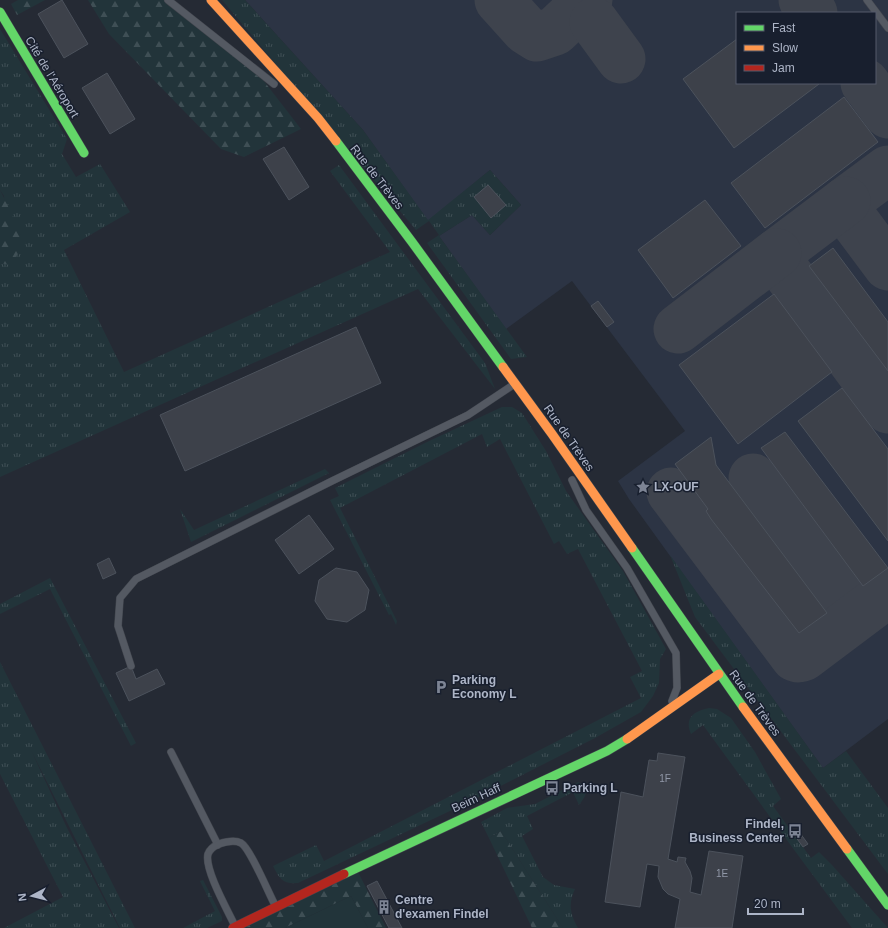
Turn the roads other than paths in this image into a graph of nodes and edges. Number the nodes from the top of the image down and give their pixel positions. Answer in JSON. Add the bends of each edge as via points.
{"nodes":[{"id":1,"x":168,"y":0,"type":"edge"},
{"id":2,"x":211,"y":0,"type":"edge"},
{"id":3,"x":867,"y":0,"type":"edge"},
{"id":4,"x":0,"y":12,"type":"edge"},
{"id":5,"x":888,"y":28,"type":"edge"},
{"id":6,"x":318,"y":118,"type":"junction"},
{"id":7,"x":84,"y":153,"type":"dead end"},
{"id":8,"x":515,"y":384,"type":"junction"},
{"id":9,"x":552,"y":434,"type":"junction"},
{"id":10,"x":131,"y":666,"type":"dead end"},
{"id":11,"x":719,"y":674,"type":"junction"},
{"id":12,"x":666,"y":713,"type":"junction"},
{"id":13,"x":171,"y":752,"type":"dead end"},
{"id":14,"x":218,"y":845,"type":"junction"},
{"id":15,"x":888,"y":905,"type":"edge"},
{"id":16,"x":276,"y":907,"type":"junction"},
{"id":17,"x":234,"y":928,"type":"edge"}],
"edges":[{"from":1,"to":6,"type":"lane"},
{"from":2,"to":6,"type":"main road","name":"Rue de Trèves"},
{"from":3,"to":5,"type":"lane"},
{"from":4,"to":7,"type":"main road","name":"Cité de l'Aéroport"},
{"from":6,"to":8,"type":"main road","name":"Rue de Trèves"},
{"from":8,"to":9,"type":"main road","name":"Rue de Trèves"},
{"from":8,"to":10,"type":"lane","via":[[468,415],[136,579],[120,598],[118,626]]},
{"from":9,"to":11,"type":"main road","name":"Rue de Trèves"},
{"from":9,"to":12,"type":"lane","via":[[586,510],[627,568],[676,653],[677,688]]},
{"from":11,"to":12,"type":"main road","name":"Beim Haff"},
{"from":11,"to":15,"type":"main road","name":"Rue de Trèves"},
{"from":12,"to":16,"type":"main road","name":"Beim Haff","via":[[607,751]]},
{"from":13,"to":14,"type":"lane"},
{"from":14,"to":16,"type":"lane","via":[[241,843],[248,851]]},
{"from":14,"to":17,"type":"lane","via":[[211,849],[208,856],[209,868]]},
{"from":16,"to":17,"type":"main road","name":"Beim Haff"}]}
